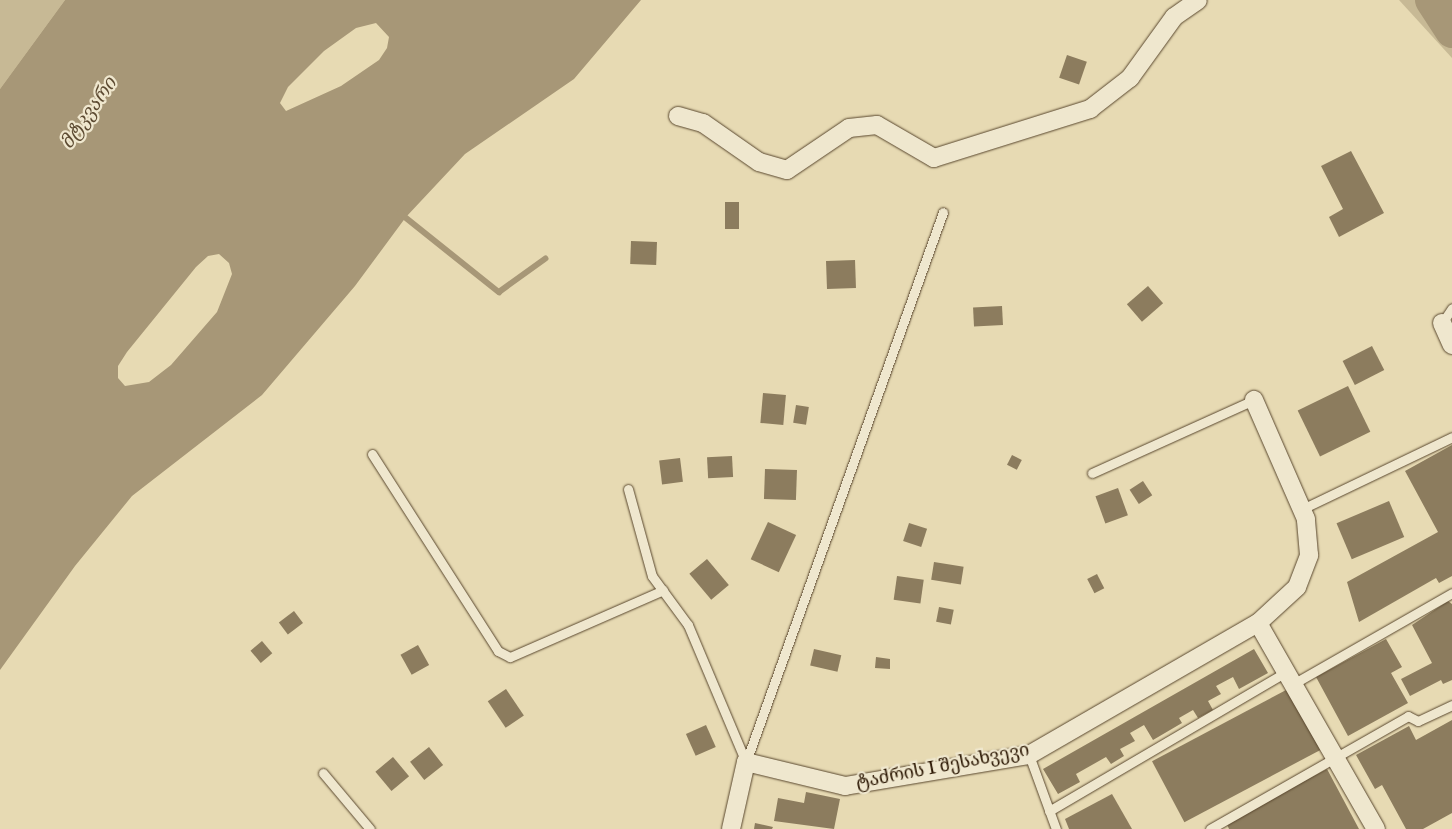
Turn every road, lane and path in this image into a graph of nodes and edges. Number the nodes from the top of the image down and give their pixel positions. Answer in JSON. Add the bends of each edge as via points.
{"nodes":[{"id":1,"x":1198,"y":0,"type":"edge"},
{"id":2,"x":678,"y":116,"type":"dead end"},
{"id":3,"x":944,"y":212,"type":"dead end"},
{"id":4,"x":1452,"y":308,"type":"edge"},
{"id":5,"x":1442,"y":323,"type":"joint"},
{"id":6,"x":1452,"y":345,"type":"edge"},
{"id":7,"x":1254,"y":400,"type":"joint"},
{"id":8,"x":1452,"y":437,"type":"edge"},
{"id":9,"x":372,"y":454,"type":"dead end"},
{"id":10,"x":1092,"y":473,"type":"dead end"},
{"id":11,"x":628,"y":489,"type":"dead end"},
{"id":12,"x":1302,"y":509,"type":"junction"},
{"id":13,"x":663,"y":590,"type":"junction"},
{"id":14,"x":1452,"y":593,"type":"edge"},
{"id":15,"x":1258,"y":623,"type":"junction"},
{"id":16,"x":1290,"y":678,"type":"junction"},
{"id":17,"x":1452,"y":705,"type":"edge"},
{"id":18,"x":1029,"y":755,"type":"junction"},
{"id":19,"x":1335,"y":757,"type":"junction"},
{"id":20,"x":746,"y":762,"type":"junction"},
{"id":21,"x":323,"y":773,"type":"dead end"},
{"id":22,"x":1049,"y":810,"type":"junction"},
{"id":23,"x":370,"y":829,"type":"edge"},
{"id":24,"x":731,"y":829,"type":"edge"},
{"id":25,"x":1056,"y":829,"type":"edge"},
{"id":26,"x":1210,"y":829,"type":"edge"},
{"id":27,"x":1376,"y":829,"type":"edge"}],
"edges":[{"from":1,"to":2,"type":"street","via":[[1174,17],[1130,78],[1090,108],[934,158],[877,125],[850,128],[787,170],[758,162],[703,123]]},
{"from":3,"to":20,"type":"lane"},
{"from":4,"to":5,"type":"lane"},
{"from":5,"to":6,"type":"street"},
{"from":7,"to":10,"type":"lane"},
{"from":7,"to":12,"type":"street","name":"ტაძრის I შესახვევი"},
{"from":8,"to":12,"type":"lane"},
{"from":9,"to":13,"type":"lane","via":[[498,651],[510,657]]},
{"from":11,"to":13,"type":"lane","via":[[652,576]]},
{"from":12,"to":15,"type":"street","name":"ტაძრის I შესახვევი","via":[[1309,555],[1297,587]]},
{"from":13,"to":20,"type":"lane","via":[[688,625]]},
{"from":14,"to":16,"type":"lane"},
{"from":15,"to":16,"type":"street"},
{"from":15,"to":18,"type":"street","name":"ტაძრის I შესახვევი"},
{"from":16,"to":19,"type":"street"},
{"from":16,"to":22,"type":"lane"},
{"from":17,"to":19,"type":"lane","via":[[1418,722],[1408,716]]},
{"from":18,"to":20,"type":"street","name":"ტაძრის I შესახვევი","via":[[845,786]]},
{"from":18,"to":22,"type":"lane"},
{"from":19,"to":26,"type":"lane"},
{"from":19,"to":27,"type":"street"},
{"from":20,"to":24,"type":"street"},
{"from":21,"to":23,"type":"lane"},
{"from":22,"to":25,"type":"lane"}]}
